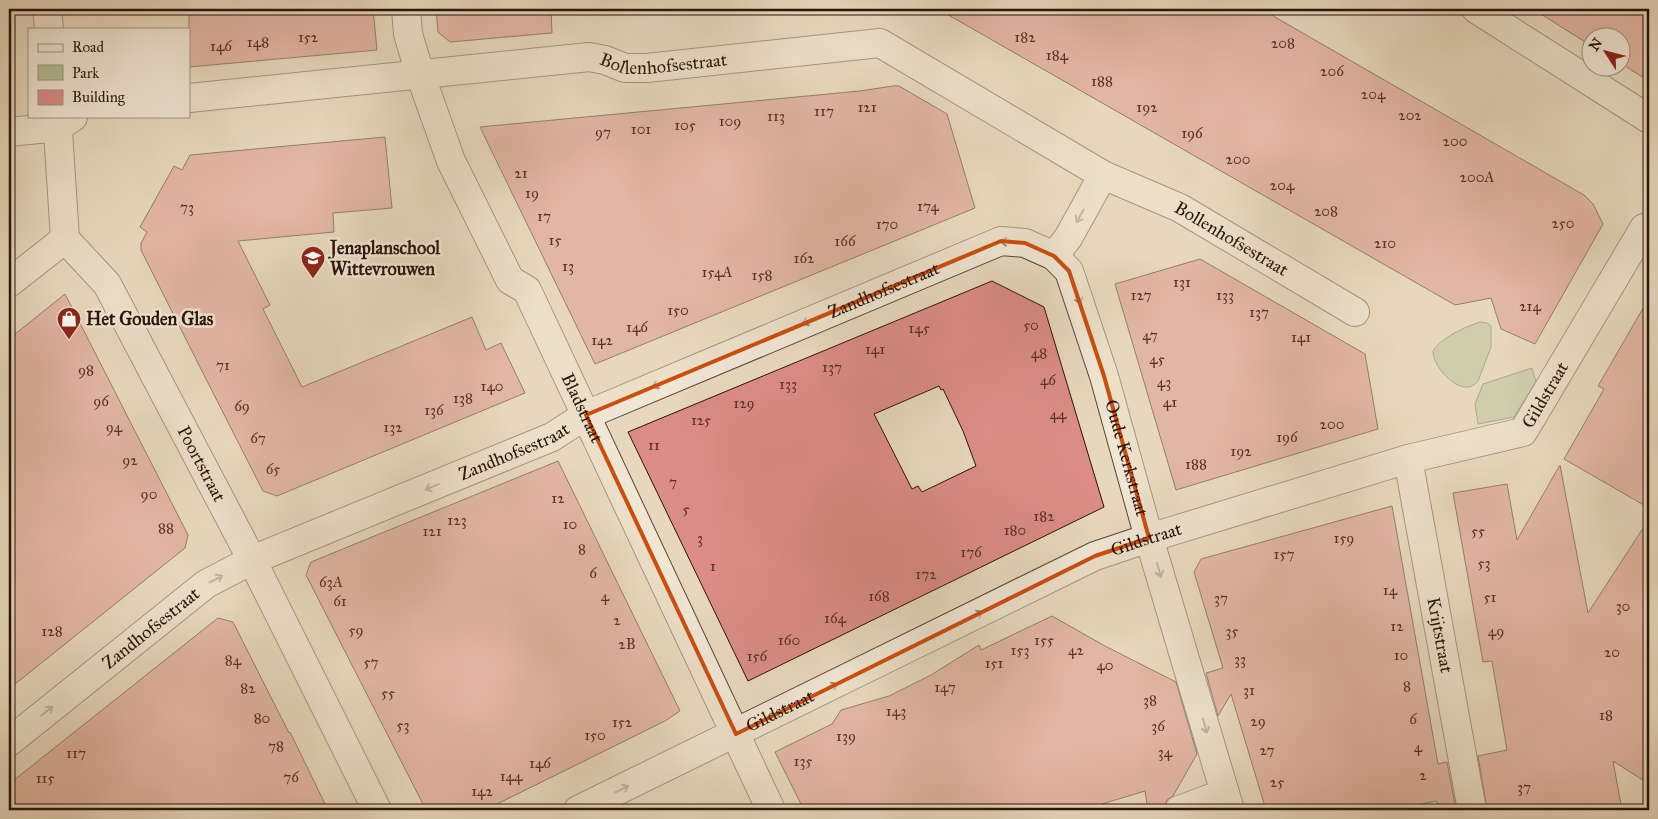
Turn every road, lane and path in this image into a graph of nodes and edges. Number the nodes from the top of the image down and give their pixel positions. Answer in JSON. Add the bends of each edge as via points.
{"nodes":[{"id":1,"x":47,"y":9,"type":"edge"},
{"id":2,"x":406,"y":9,"type":"edge"},
{"id":3,"x":1476,"y":9,"type":"edge"},
{"id":4,"x":49,"y":28,"type":"edge"},
{"id":5,"x":420,"y":74,"type":"junction"},
{"id":6,"x":190,"y":98,"type":"edge"},
{"id":7,"x":1649,"y":119,"type":"edge"},
{"id":8,"x":63,"y":120,"type":"edge"},
{"id":9,"x":9,"y":132,"type":"edge"},
{"id":10,"x":1103,"y":175,"type":"junction"},
{"id":11,"x":1644,"y":228,"type":"dead end"},
{"id":12,"x":64,"y":238,"type":"junction"},
{"id":13,"x":1054,"y":256,"type":"junction"},
{"id":14,"x":9,"y":283,"type":"edge"},
{"id":15,"x":1355,"y":312,"type":"dead end"},
{"id":16,"x":586,"y":415,"type":"junction"},
{"id":17,"x":1408,"y":459,"type":"junction"},
{"id":18,"x":1149,"y":538,"type":"junction"},
{"id":19,"x":252,"y":560,"type":"junction"},
{"id":20,"x":736,"y":734,"type":"junction"},
{"id":21,"x":9,"y":742,"type":"edge"},
{"id":22,"x":1227,"y":802,"type":"edge"},
{"id":23,"x":377,"y":810,"type":"edge"},
{"id":24,"x":578,"y":810,"type":"edge"},
{"id":25,"x":771,"y":810,"type":"edge"},
{"id":26,"x":1179,"y":810,"type":"edge"},
{"id":27,"x":1472,"y":810,"type":"edge"}],
"edges":[{"from":1,"to":4,"type":"street"},
{"from":2,"to":5,"type":"street","name":"Bladstraat","via":[[408,34]]},
{"from":3,"to":7,"type":"street"},
{"from":5,"to":6,"type":"street","name":"Bollenhofsestraat"},
{"from":5,"to":10,"type":"street","name":"Bollenhofsestraat","via":[[589,57],[625,68],[647,68],[880,44]]},
{"from":5,"to":16,"type":"street","name":"Bladstraat","via":[[455,169],[510,280],[528,290]]},
{"from":8,"to":9,"type":"street"},
{"from":8,"to":12,"type":"street"},
{"from":10,"to":13,"type":"street","one_way":true,"via":[[1068,238]]},
{"from":10,"to":15,"type":"street","name":"Bollenhofsestraat","via":[[1180,208]]},
{"from":11,"to":17,"type":"street","name":"Gildstraat","via":[[1523,432]]},
{"from":12,"to":14,"type":"street"},
{"from":12,"to":19,"type":"street","name":"Poortstraat","via":[[107,284]]},
{"from":13,"to":16,"type":"street","name":"Zandhofsestraat","one_way":true,"via":[[1025,243],[1001,241]]},
{"from":13,"to":18,"type":"street","name":"Oude Kerkstraat","one_way":true,"via":[[1069,271],[1104,376]]},
{"from":16,"to":19,"type":"street","name":"Zandhofsestraat","one_way":true,"via":[[552,437]]},
{"from":16,"to":20,"type":"street","name":"Bladstraat"},
{"from":17,"to":18,"type":"street","name":"Gildstraat"},
{"from":17,"to":27,"type":"street","name":"Krijtstraat"},
{"from":20,"to":18,"type":"street","name":"Gildstraat","one_way":true,"via":[[1095,556]]},
{"from":18,"to":22,"type":"street","name":"Oude Kerkstraat","one_way":true},
{"from":21,"to":19,"type":"street","name":"Zandhofsestraat","one_way":true,"via":[[206,584]]},
{"from":19,"to":23,"type":"street","name":"Poortstraat"},
{"from":24,"to":20,"type":"street","name":"Gildstraat","one_way":true},
{"from":20,"to":25,"type":"street","name":"Bladstraat"},
{"from":22,"to":26,"type":"street"}]}
